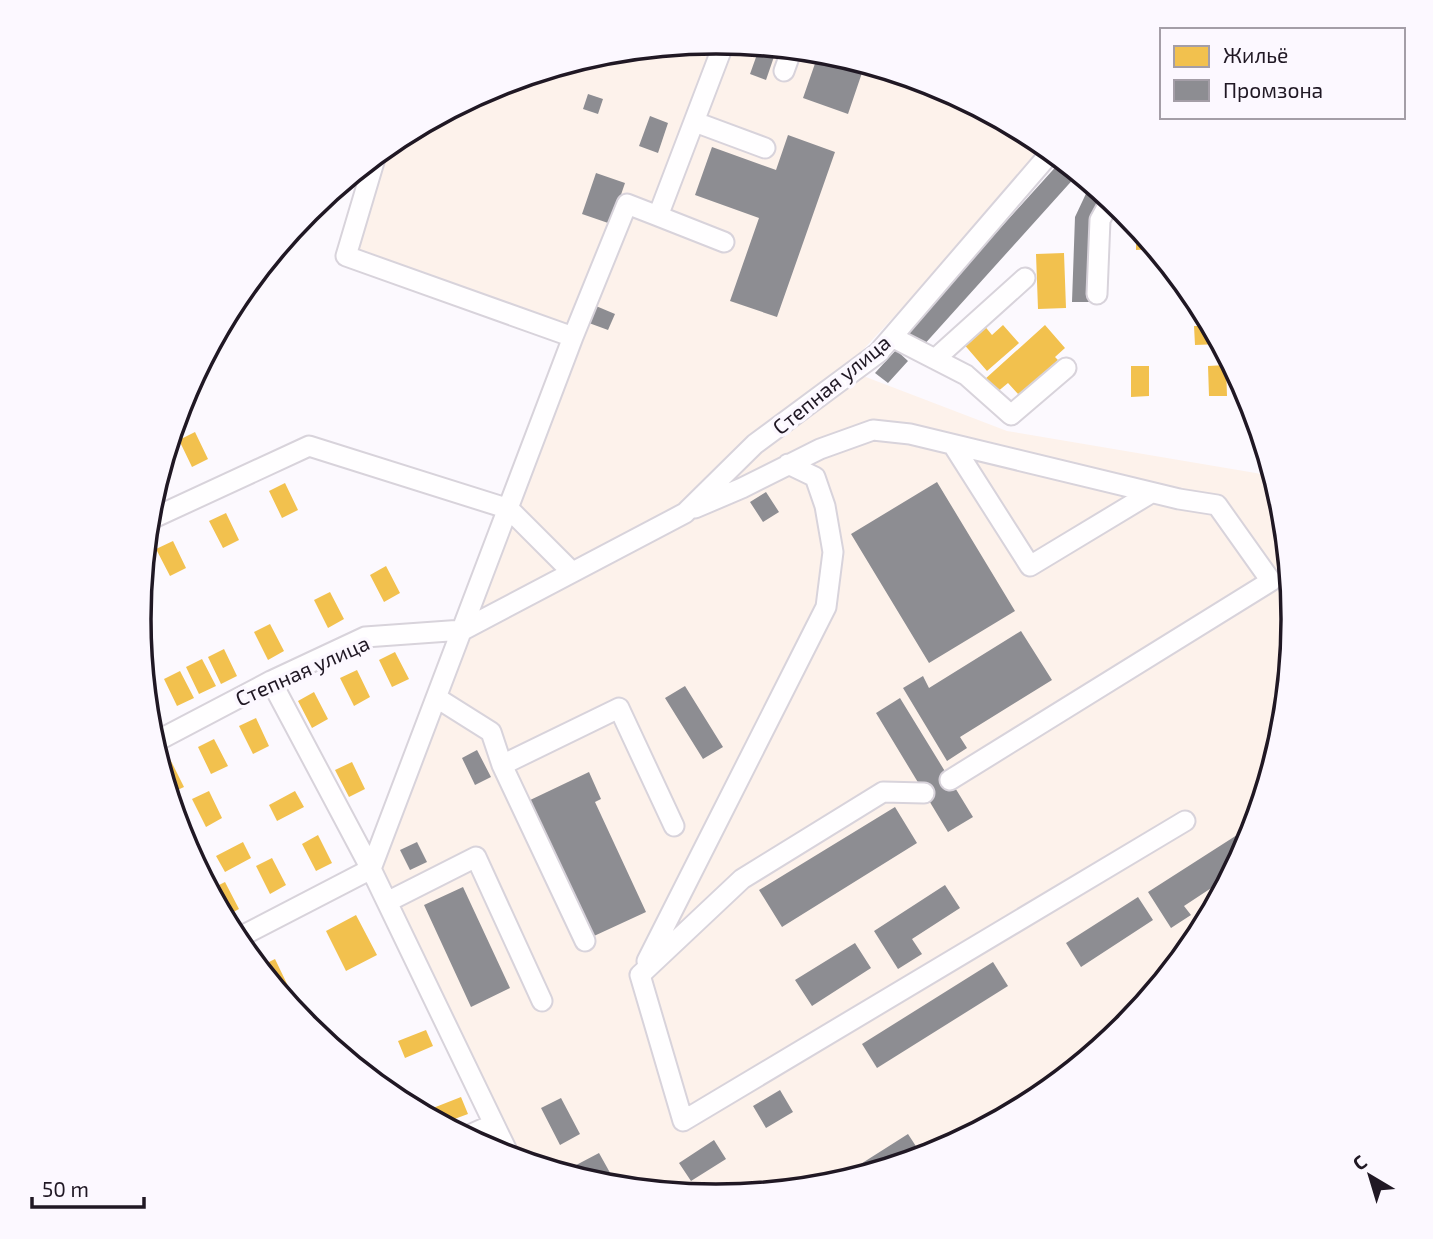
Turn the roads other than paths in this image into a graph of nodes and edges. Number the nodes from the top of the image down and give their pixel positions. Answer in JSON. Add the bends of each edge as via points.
{"nodes":[{"id":1,"x":720,"y":54,"type":"edge"},
{"id":2,"x":789,"y":59,"type":"edge"},
{"id":3,"x":784,"y":71,"type":"dead end"},
{"id":4,"x":695,"y":121,"type":"junction"},
{"id":5,"x":765,"y":148,"type":"dead end"},
{"id":6,"x":1043,"y":158,"type":"edge"},
{"id":7,"x":371,"y":172,"type":"edge"},
{"id":8,"x":1105,"y":210,"type":"edge"},
{"id":9,"x":658,"y":216,"type":"junction"},
{"id":10,"x":724,"y":242,"type":"dead end"},
{"id":11,"x":1025,"y":278,"type":"dead end"},
{"id":12,"x":1097,"y":294,"type":"dead end"},
{"id":13,"x":573,"y":337,"type":"junction"},
{"id":14,"x":892,"y":337,"type":"junction"},
{"id":15,"x":935,"y":359,"type":"junction"},
{"id":16,"x":1066,"y":368,"type":"dead end"},
{"id":17,"x":953,"y":445,"type":"junction"},
{"id":18,"x":789,"y":464,"type":"junction"},
{"id":19,"x":1151,"y":493,"type":"junction"},
{"id":20,"x":509,"y":509,"type":"junction"},
{"id":21,"x":685,"y":513,"type":"junction"},
{"id":22,"x":161,"y":514,"type":"edge"},
{"id":23,"x":572,"y":572,"type":"junction"},
{"id":24,"x":463,"y":630,"type":"junction"},
{"id":25,"x":271,"y":681,"type":"junction"},
{"id":26,"x":437,"y":698,"type":"junction"},
{"id":27,"x":164,"y":737,"type":"edge"},
{"id":28,"x":502,"y":765,"type":"junction"},
{"id":29,"x":950,"y":780,"type":"dead end"},
{"id":30,"x":924,"y":793,"type":"dead end"},
{"id":31,"x":1185,"y":821,"type":"dead end"},
{"id":32,"x":674,"y":826,"type":"dead end"},
{"id":33,"x":372,"y":869,"type":"junction"},
{"id":34,"x":387,"y":902,"type":"junction"},
{"id":35,"x":247,"y":933,"type":"edge"},
{"id":36,"x":585,"y":941,"type":"dead end"},
{"id":37,"x":640,"y":975,"type":"junction"},
{"id":38,"x":542,"y":1001,"type":"dead end"},
{"id":39,"x":494,"y":1124,"type":"junction"},
{"id":40,"x":477,"y":1131,"type":"edge"},
{"id":41,"x":503,"y":1143,"type":"edge"}],
"edges":[{"from":1,"to":4,"type":"street"},
{"from":2,"to":3,"type":"street"},
{"from":4,"to":5,"type":"street"},
{"from":4,"to":9,"type":"street"},
{"from":6,"to":14,"type":"street","name":"Степная улица"},
{"from":7,"to":13,"type":"street","via":[[346,256]]},
{"from":8,"to":12,"type":"street","via":[[1100,220]]},
{"from":9,"to":10,"type":"street"},
{"from":9,"to":13,"type":"street","via":[[626,204]]},
{"from":11,"to":15,"type":"street"},
{"from":13,"to":20,"type":"street"},
{"from":14,"to":15,"type":"street"},
{"from":14,"to":21,"type":"street","name":"Степная улица","via":[[878,353],[755,444]]},
{"from":15,"to":16,"type":"street","via":[[966,375],[1010,415]]},
{"from":17,"to":18,"type":"street","via":[[873,430]]},
{"from":17,"to":19,"type":"street"},
{"from":17,"to":19,"type":"street","via":[[1030,566]]},
{"from":18,"to":21,"type":"street"},
{"from":18,"to":37,"type":"street","via":[[815,477],[825,506],[833,552],[826,607]]},
{"from":19,"to":29,"type":"street","via":[[1217,505],[1271,581]]},
{"from":20,"to":22,"type":"street","via":[[309,446]]},
{"from":20,"to":23,"type":"street"},
{"from":20,"to":24,"type":"street"},
{"from":21,"to":23,"type":"street","name":"Степная улица"},
{"from":23,"to":24,"type":"street","name":"Степная улица"},
{"from":24,"to":25,"type":"street","name":"Степная улица","via":[[365,637]]},
{"from":24,"to":26,"type":"street"},
{"from":25,"to":27,"type":"street","name":"Степная улица"},
{"from":25,"to":33,"type":"street"},
{"from":26,"to":28,"type":"street","via":[[491,732]]},
{"from":26,"to":33,"type":"street"},
{"from":28,"to":32,"type":"street","via":[[619,708]]},
{"from":28,"to":36,"type":"street"},
{"from":30,"to":37,"type":"street","via":[[883,792],[742,879]]},
{"from":31,"to":37,"type":"street","via":[[683,1121]]},
{"from":33,"to":34,"type":"street"},
{"from":33,"to":35,"type":"street"},
{"from":34,"to":38,"type":"street","via":[[476,857]]},
{"from":34,"to":39,"type":"street"},
{"from":39,"to":40,"type":"street"},
{"from":39,"to":41,"type":"street"}]}
